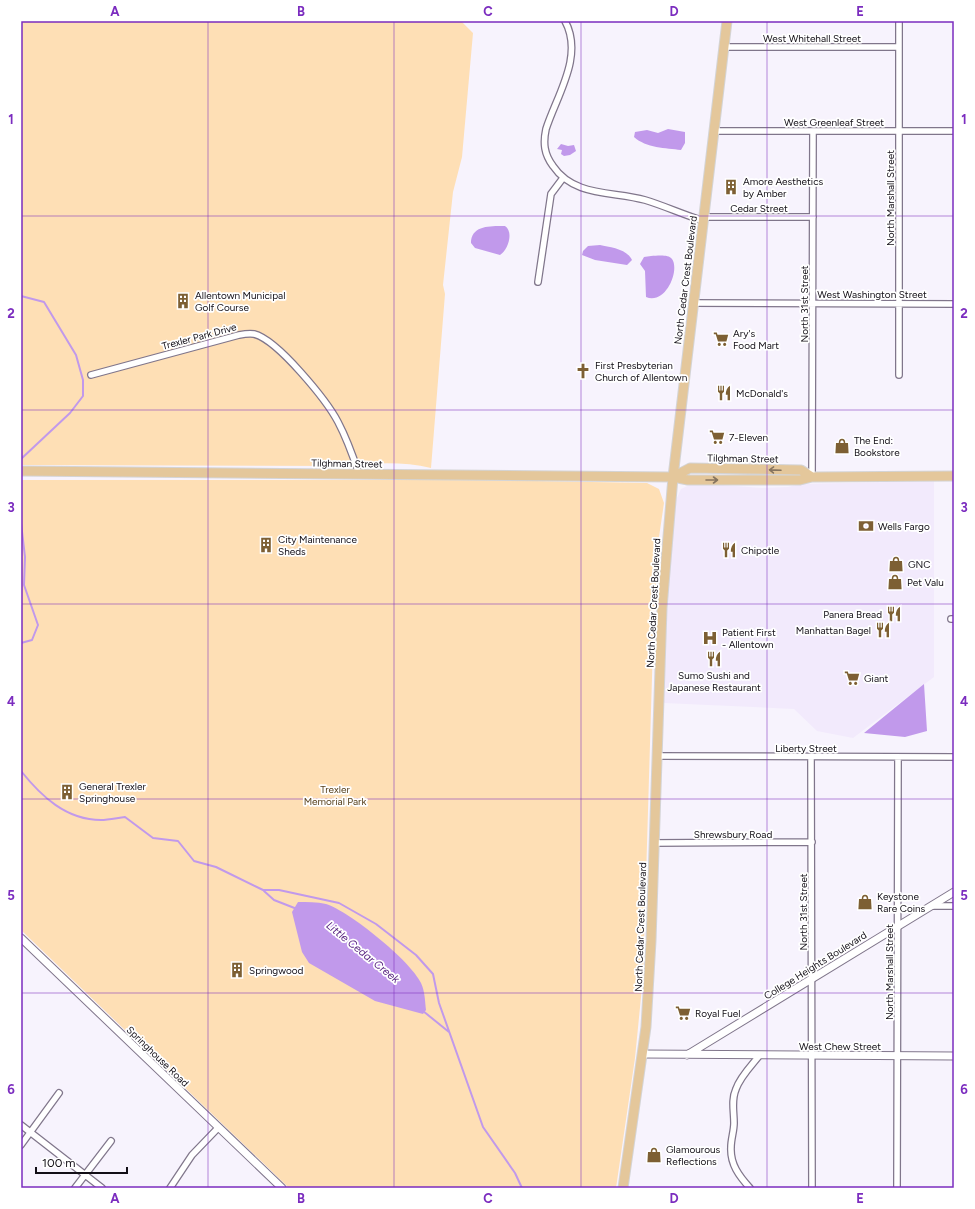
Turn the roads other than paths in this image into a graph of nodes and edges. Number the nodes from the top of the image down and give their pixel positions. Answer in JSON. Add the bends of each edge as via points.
{"nodes":[{"id":1,"x":566,"y":21,"type":"edge"},
{"id":2,"x":728,"y":21,"type":"edge"},
{"id":3,"x":899,"y":21,"type":"edge"},
{"id":4,"x":724,"y":47,"type":"junction"},
{"id":5,"x":899,"y":47,"type":"junction"},
{"id":6,"x":714,"y":131,"type":"junction"},
{"id":7,"x":813,"y":131,"type":"junction"},
{"id":8,"x":899,"y":131,"type":"junction"},
{"id":9,"x":954,"y":131,"type":"edge"},
{"id":10,"x":563,"y":178,"type":"junction"},
{"id":11,"x":813,"y":217,"type":"junction"},
{"id":12,"x":704,"y":219,"type":"junction"},
{"id":13,"x":538,"y":282,"type":"dead end"},
{"id":14,"x":693,"y":303,"type":"junction"},
{"id":15,"x":813,"y":303,"type":"junction"},
{"id":16,"x":899,"y":304,"type":"junction"},
{"id":17,"x":954,"y":304,"type":"edge"},
{"id":18,"x":91,"y":374,"type":"dead end"},
{"id":19,"x":899,"y":375,"type":"dead end"},
{"id":20,"x":21,"y":471,"type":"edge"},
{"id":21,"x":359,"y":474,"type":"junction"},
{"id":22,"x":673,"y":476,"type":"junction"},
{"id":23,"x":954,"y":476,"type":"edge"},
{"id":24,"x":812,"y":477,"type":"junction"},
{"id":25,"x":657,"y":756,"type":"junction"},
{"id":26,"x":812,"y":757,"type":"junction"},
{"id":27,"x":898,"y":757,"type":"junction"},
{"id":28,"x":954,"y":757,"type":"edge"},
{"id":29,"x":812,"y":842,"type":"junction"},
{"id":30,"x":654,"y":843,"type":"junction"},
{"id":31,"x":954,"y":892,"type":"edge"},
{"id":32,"x":932,"y":906,"type":"junction"},
{"id":33,"x":954,"y":906,"type":"edge"},
{"id":34,"x":898,"y":927,"type":"junction"},
{"id":35,"x":21,"y":938,"type":"edge"},
{"id":36,"x":812,"y":979,"type":"junction"},
{"id":37,"x":708,"y":1043,"type":"junction"},
{"id":38,"x":642,"y":1054,"type":"junction"},
{"id":39,"x":687,"y":1056,"type":"junction"},
{"id":40,"x":725,"y":1056,"type":"junction"},
{"id":41,"x":759,"y":1056,"type":"junction"},
{"id":42,"x":812,"y":1056,"type":"junction"},
{"id":43,"x":897,"y":1056,"type":"junction"},
{"id":44,"x":954,"y":1056,"type":"edge"},
{"id":45,"x":59,"y":1093,"type":"dead end"},
{"id":46,"x":21,"y":1125,"type":"edge"},
{"id":47,"x":218,"y":1128,"type":"junction"},
{"id":48,"x":30,"y":1132,"type":"junction"},
{"id":49,"x":111,"y":1142,"type":"dead end"},
{"id":50,"x":21,"y":1145,"type":"edge"},
{"id":51,"x":85,"y":1175,"type":"junction"},
{"id":52,"x":75,"y":1188,"type":"edge"},
{"id":53,"x":102,"y":1188,"type":"edge"},
{"id":54,"x":170,"y":1188,"type":"edge"},
{"id":55,"x":282,"y":1188,"type":"edge"},
{"id":56,"x":623,"y":1188,"type":"edge"},
{"id":57,"x":750,"y":1188,"type":"edge"},
{"id":58,"x":812,"y":1188,"type":"edge"},
{"id":59,"x":897,"y":1188,"type":"edge"}],
"edges":[{"from":1,"to":10,"type":"street","via":[[572,40],[571,59],[544,139],[549,161]]},
{"from":2,"to":4,"type":"main road","name":"North Cedar Crest Boulevard"},
{"from":3,"to":5,"type":"street","name":"North Marshall Street"},
{"from":4,"to":5,"type":"street","name":"West Whitehall Street"},
{"from":4,"to":6,"type":"main road","name":"North Cedar Crest Boulevard"},
{"from":5,"to":8,"type":"street","name":"North Marshall Street"},
{"from":6,"to":7,"type":"street","name":"West Greenleaf Street"},
{"from":6,"to":12,"type":"main road","name":"North Cedar Crest Boulevard"},
{"from":7,"to":8,"type":"street","name":"West Greenleaf Street"},
{"from":7,"to":11,"type":"street","name":"North 31st Street"},
{"from":8,"to":9,"type":"street","name":"West Greenleaf Street"},
{"from":8,"to":16,"type":"street","name":"North Marshall Street"},
{"from":10,"to":12,"type":"street","name":"Cedar Street","via":[[584,190],[645,200]]},
{"from":10,"to":13,"type":"street","via":[[551,194]]},
{"from":11,"to":12,"type":"street","name":"Cedar Street"},
{"from":11,"to":15,"type":"street","name":"North 31st Street"},
{"from":12,"to":14,"type":"main road","name":"North Cedar Crest Boulevard"},
{"from":14,"to":15,"type":"street","name":"West Washington Street"},
{"from":14,"to":22,"type":"main road","name":"North Cedar Crest Boulevard"},
{"from":15,"to":16,"type":"street","name":"West Washington Street"},
{"from":15,"to":24,"type":"street","name":"North 31st Street"},
{"from":16,"to":17,"type":"street","name":"West Washington Street"},
{"from":16,"to":19,"type":"street","name":"North Marshall Street"},
{"from":18,"to":21,"type":"street","name":"Trexler Park Drive","via":[[239,334],[254,334],[266,340],[292,363],[328,404],[339,422]]},
{"from":20,"to":21,"type":"main road","name":"Tilghman Street"},
{"from":21,"to":22,"type":"main road","name":"Tilghman Street"},
{"from":22,"to":24,"type":"main road","name":"Tilghman Street","via":[[688,480],[800,480]]},
{"from":22,"to":25,"type":"main road","name":"North Cedar Crest Boulevard","via":[[662,608]]},
{"from":23,"to":24,"type":"main road","name":"Tilghman Street"},
{"from":25,"to":26,"type":"street","name":"Liberty Street"},
{"from":25,"to":30,"type":"main road","name":"North Cedar Crest Boulevard"},
{"from":26,"to":27,"type":"street","name":"Liberty Street"},
{"from":26,"to":29,"type":"street","name":"North 31st Street"},
{"from":27,"to":28,"type":"street","name":"Liberty Street"},
{"from":27,"to":34,"type":"street","name":"North Marshall Street"},
{"from":29,"to":30,"type":"street","name":"Shrewsbury Road"},
{"from":29,"to":36,"type":"street","name":"North 31st Street"},
{"from":30,"to":38,"type":"main road","name":"North Cedar Crest Boulevard","via":[[650,973]]},
{"from":31,"to":32,"type":"street","name":"College Heights Boulevard"},
{"from":32,"to":33,"type":"street"},
{"from":32,"to":34,"type":"street","name":"College Heights Boulevard"},
{"from":34,"to":36,"type":"street","name":"College Heights Boulevard"},
{"from":34,"to":43,"type":"street","name":"North Marshall Street"},
{"from":35,"to":47,"type":"street","name":"Springhouse Road"},
{"from":36,"to":37,"type":"street","name":"College Heights Boulevard"},
{"from":36,"to":42,"type":"street","name":"North 31st Street"},
{"from":37,"to":39,"type":"street","name":"College Heights Boulevard"},
{"from":37,"to":40,"type":"street","via":[[713,1050]]},
{"from":38,"to":39,"type":"street","name":"West Chew Street"},
{"from":38,"to":56,"type":"main road","name":"North Cedar Crest Boulevard"},
{"from":39,"to":40,"type":"street","name":"West Chew Street"},
{"from":40,"to":41,"type":"street","name":"West Chew Street"},
{"from":41,"to":42,"type":"street","name":"West Chew Street"},
{"from":41,"to":57,"type":"street","via":[[737,1086],[730,1147],[734,1167]]},
{"from":42,"to":43,"type":"street","name":"West Chew Street"},
{"from":42,"to":58,"type":"street","name":"North 31st Street"},
{"from":43,"to":44,"type":"street","name":"West Chew Street"},
{"from":43,"to":59,"type":"street","name":"North Marshall Street"},
{"from":45,"to":48,"type":"street"},
{"from":46,"to":48,"type":"street"},
{"from":47,"to":54,"type":"street","via":[[192,1154]]},
{"from":47,"to":55,"type":"street","name":"Springhouse Road"},
{"from":48,"to":50,"type":"street"},
{"from":48,"to":51,"type":"street"},
{"from":49,"to":51,"type":"street"},
{"from":51,"to":52,"type":"street"},
{"from":51,"to":53,"type":"street"}]}
